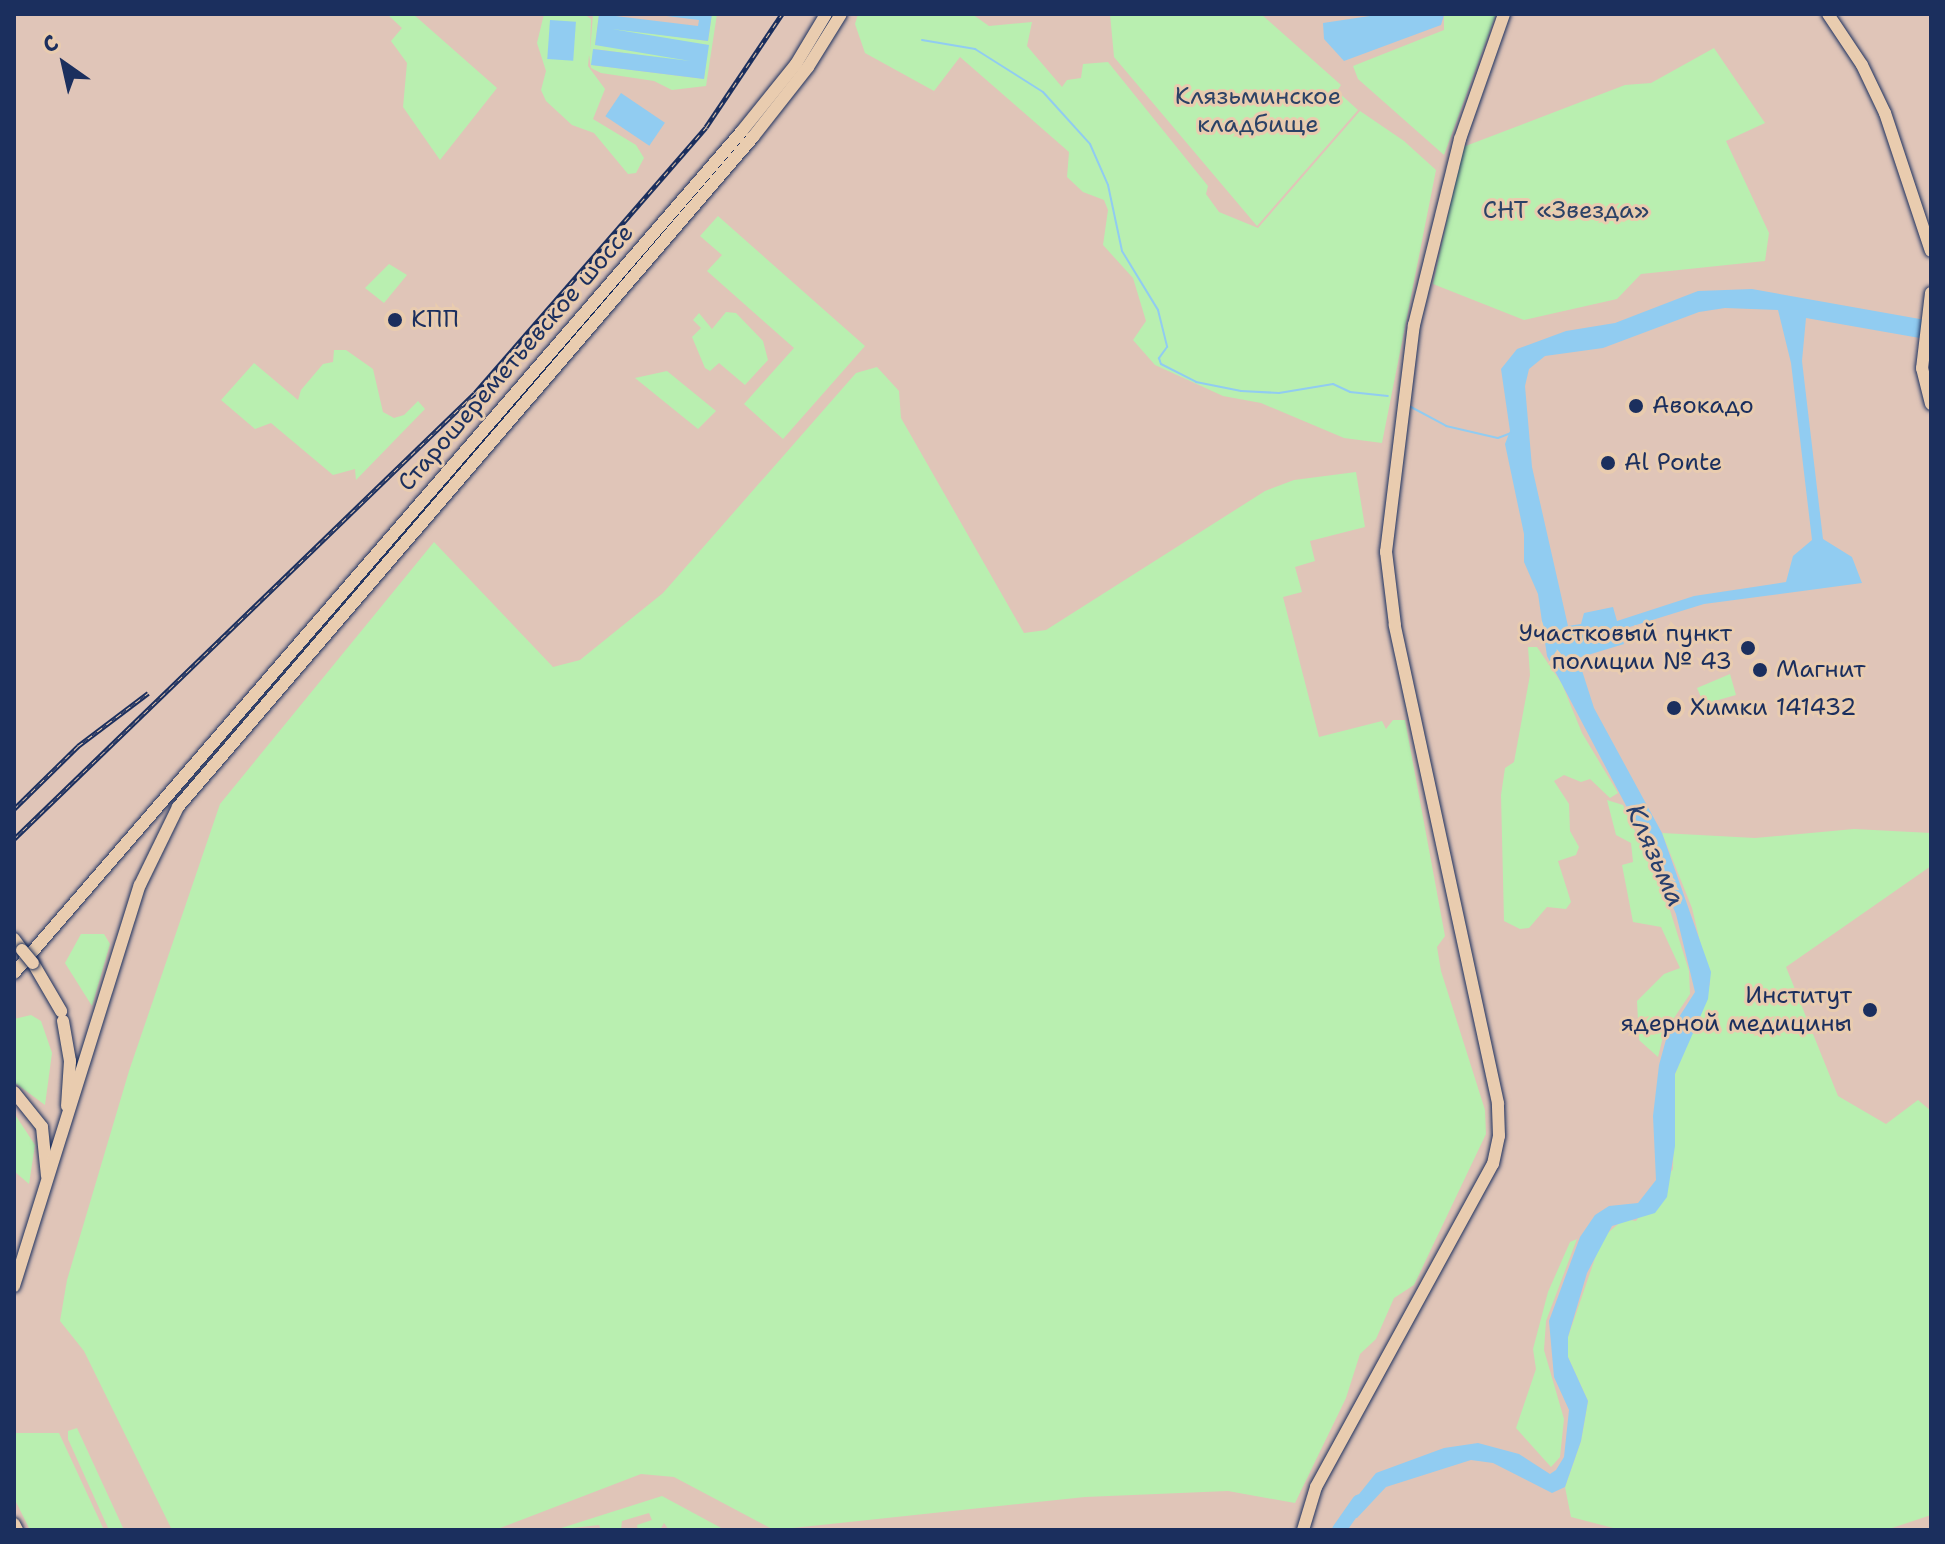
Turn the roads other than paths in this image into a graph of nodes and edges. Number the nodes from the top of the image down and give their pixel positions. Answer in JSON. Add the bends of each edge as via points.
{"nodes":[{"id":1,"x":826,"y":14,"type":"edge"},
{"id":2,"x":841,"y":14,"type":"edge"},
{"id":3,"x":1504,"y":14,"type":"edge"},
{"id":4,"x":1828,"y":14,"type":"edge"},
{"id":5,"x":1931,"y":251,"type":"edge"},
{"id":6,"x":1931,"y":293,"type":"edge"},
{"id":7,"x":1930,"y":300,"type":"edge"},
{"id":8,"x":1931,"y":404,"type":"edge"},
{"id":9,"x":18,"y":944,"type":"edge"},
{"id":10,"x":14,"y":973,"type":"edge"},
{"id":11,"x":14,"y":1092,"type":"edge"},
{"id":12,"x":62,"y":1133,"type":"junction"},
{"id":13,"x":47,"y":1179,"type":"junction"},
{"id":14,"x":14,"y":1286,"type":"edge"},
{"id":15,"x":14,"y":1524,"type":"edge"},
{"id":16,"x":17,"y":1530,"type":"edge"},
{"id":17,"x":1303,"y":1530,"type":"edge"}],
"edges":[{"from":1,"to":10,"type":"main road","name":"Старошереметьевское шоссе","via":[[796,64],[742,131]]},
{"from":2,"to":12,"type":"main road","name":"Старошереметьевское шоссе","via":[[760,129],[195,783],[154,849]]},
{"from":3,"to":17,"type":"main road","via":[[1460,139],[1414,325],[1386,552],[1395,625],[1498,1103],[1499,1136],[1493,1164],[1316,1487]]},
{"from":4,"to":5,"type":"main road","via":[[1862,65],[1885,113]]},
{"from":6,"to":7,"type":"main road"},
{"from":7,"to":8,"type":"main road","via":[[1923,379]]},
{"from":9,"to":12,"type":"main road","bridge":true,"via":[[62,1016],[70,1072]]},
{"from":11,"to":13,"type":"main road","via":[[42,1127]]},
{"from":12,"to":13,"type":"main road"},
{"from":13,"to":14,"type":"main road"},
{"from":15,"to":16,"type":"main road"}]}
